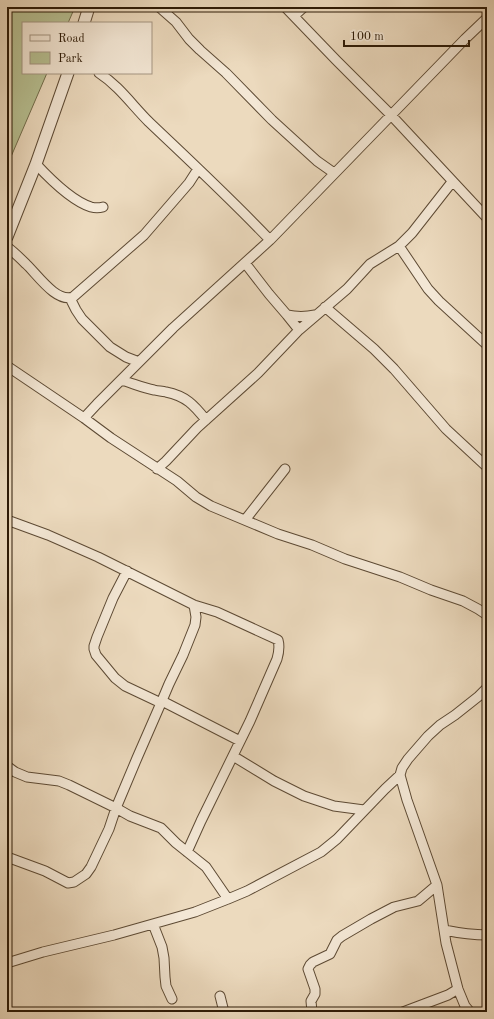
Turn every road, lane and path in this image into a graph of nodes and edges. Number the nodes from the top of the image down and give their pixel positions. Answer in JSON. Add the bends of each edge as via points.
{"nodes":[{"id":1,"x":89,"y":7,"type":"edge"},
{"id":2,"x":159,"y":7,"type":"edge"},
{"id":3,"x":285,"y":7,"type":"edge"},
{"id":4,"x":304,"y":7,"type":"edge"},
{"id":5,"x":294,"y":16,"type":"junction"},
{"id":6,"x":487,"y":18,"type":"edge"},
{"id":7,"x":84,"y":22,"type":"edge"},
{"id":8,"x":68,"y":74,"type":"edge"},
{"id":9,"x":100,"y":74,"type":"edge"},
{"id":10,"x":391,"y":115,"type":"junction"},
{"id":11,"x":36,"y":164,"type":"junction"},
{"id":12,"x":198,"y":169,"type":"junction"},
{"id":13,"x":334,"y":173,"type":"junction"},
{"id":14,"x":452,"y":182,"type":"junction"},
{"id":15,"x":104,"y":207,"type":"dead end"},
{"id":16,"x":487,"y":218,"type":"edge"},
{"id":17,"x":7,"y":237,"type":"edge"},
{"id":18,"x":270,"y":240,"type":"junction"},
{"id":19,"x":399,"y":246,"type":"junction"},
{"id":20,"x":7,"y":247,"type":"edge"},
{"id":21,"x":245,"y":263,"type":"junction"},
{"id":22,"x":70,"y":298,"type":"junction"},
{"id":23,"x":325,"y":307,"type":"junction"},
{"id":24,"x":287,"y":314,"type":"junction"},
{"id":25,"x":316,"y":315,"type":"junction"},
{"id":26,"x":299,"y":330,"type":"junction"},
{"id":27,"x":487,"y":345,"type":"edge"},
{"id":28,"x":138,"y":362,"type":"junction"},
{"id":29,"x":7,"y":366,"type":"edge"},
{"id":30,"x":121,"y":380,"type":"junction"},
{"id":31,"x":84,"y":418,"type":"junction"},
{"id":32,"x":206,"y":420,"type":"junction"},
{"id":33,"x":487,"y":467,"type":"edge"},
{"id":34,"x":157,"y":469,"type":"junction"},
{"id":35,"x":285,"y":469,"type":"dead end"},
{"id":36,"x":7,"y":520,"type":"edge"},
{"id":37,"x":245,"y":520,"type":"junction"},
{"id":38,"x":126,"y":571,"type":"junction"},
{"id":39,"x":194,"y":605,"type":"junction"},
{"id":40,"x":487,"y":616,"type":"edge"},
{"id":41,"x":487,"y":688,"type":"edge"},
{"id":42,"x":162,"y":702,"type":"junction"},
{"id":43,"x":240,"y":741,"type":"junction"},
{"id":44,"x":233,"y":756,"type":"junction"},
{"id":45,"x":7,"y":766,"type":"edge"},
{"id":46,"x":400,"y":776,"type":"junction"},
{"id":47,"x":116,"y":808,"type":"junction"},
{"id":48,"x":364,"y":810,"type":"junction"},
{"id":49,"x":187,"y":852,"type":"junction"},
{"id":50,"x":7,"y":857,"type":"edge"},
{"id":51,"x":437,"y":885,"type":"junction"},
{"id":52,"x":228,"y":899,"type":"junction"},
{"id":53,"x":153,"y":924,"type":"junction"},
{"id":54,"x":444,"y":930,"type":"junction"},
{"id":55,"x":487,"y":935,"type":"edge"},
{"id":56,"x":7,"y":963,"type":"edge"},
{"id":57,"x":458,"y":989,"type":"junction"},
{"id":58,"x":220,"y":996,"type":"dead end"},
{"id":59,"x":172,"y":999,"type":"dead end"},
{"id":60,"x":224,"y":1012,"type":"edge"},
{"id":61,"x":312,"y":1012,"type":"edge"},
{"id":62,"x":403,"y":1012,"type":"edge"},
{"id":63,"x":470,"y":1012,"type":"edge"}],
"edges":[{"from":1,"to":7,"type":"street"},
{"from":2,"to":13,"type":"street","via":[[272,120]]},
{"from":3,"to":5,"type":"street"},
{"from":4,"to":5,"type":"street"},
{"from":5,"to":10,"type":"street"},
{"from":6,"to":10,"type":"street"},
{"from":8,"to":11,"type":"street"},
{"from":9,"to":12,"type":"street"},
{"from":10,"to":13,"type":"street"},
{"from":10,"to":14,"type":"street"},
{"from":11,"to":15,"type":"street","via":[[74,198],[92,207]]},
{"from":11,"to":17,"type":"street"},
{"from":12,"to":18,"type":"street"},
{"from":12,"to":22,"type":"street","via":[[144,235]]},
{"from":13,"to":18,"type":"street"},
{"from":14,"to":16,"type":"street"},
{"from":14,"to":19,"type":"street"},
{"from":18,"to":21,"type":"street"},
{"from":19,"to":23,"type":"street","via":[[370,264]]},
{"from":19,"to":27,"type":"street","via":[[428,289]]},
{"from":20,"to":22,"type":"street","via":[[49,288]]},
{"from":21,"to":24,"type":"street"},
{"from":21,"to":28,"type":"street"},
{"from":22,"to":28,"type":"street","via":[[82,319],[110,347]]},
{"from":23,"to":25,"type":"street"},
{"from":23,"to":33,"type":"street","via":[[374,349],[446,429]]},
{"from":24,"to":25,"type":"street","via":[[295,317]]},
{"from":24,"to":26,"type":"street"},
{"from":25,"to":26,"type":"street"},
{"from":26,"to":32,"type":"street","via":[[258,373]]},
{"from":28,"to":30,"type":"street"},
{"from":29,"to":31,"type":"street"},
{"from":30,"to":31,"type":"street"},
{"from":30,"to":32,"type":"street","via":[[184,398],[195,406]]},
{"from":31,"to":34,"type":"street"},
{"from":32,"to":34,"type":"street"},
{"from":34,"to":37,"type":"street","via":[[211,506]]},
{"from":35,"to":37,"type":"street"},
{"from":36,"to":38,"type":"street"},
{"from":37,"to":40,"type":"street","via":[[464,602]]},
{"from":38,"to":39,"type":"street"},
{"from":38,"to":42,"type":"street","via":[[94,649],[115,678],[125,686]]},
{"from":39,"to":42,"type":"street","via":[[195,625]]},
{"from":39,"to":43,"type":"street","via":[[217,612],[278,640],[280,645],[277,659]]},
{"from":41,"to":46,"type":"street","via":[[428,736],[402,768]]},
{"from":42,"to":43,"type":"street"},
{"from":42,"to":47,"type":"street"},
{"from":43,"to":44,"type":"street"},
{"from":44,"to":48,"type":"street","via":[[304,796],[334,806]]},
{"from":44,"to":49,"type":"street"},
{"from":45,"to":47,"type":"street","via":[[20,774],[59,781]]},
{"from":46,"to":48,"type":"street"},
{"from":46,"to":51,"type":"street"},
{"from":47,"to":49,"type":"street","via":[[161,828]]},
{"from":47,"to":50,"type":"street","via":[[91,868],[74,882],[68,883],[45,871]]},
{"from":48,"to":52,"type":"street","via":[[321,852]]},
{"from":49,"to":52,"type":"street","via":[[206,867]]},
{"from":51,"to":54,"type":"street"},
{"from":51,"to":61,"type":"street","via":[[418,901],[394,907],[342,936],[330,954],[310,965],[308,969],[315,989],[311,1001]]},
{"from":52,"to":53,"type":"street"},
{"from":53,"to":56,"type":"street"},
{"from":53,"to":59,"type":"street","via":[[162,947],[165,981]]},
{"from":54,"to":55,"type":"street"},
{"from":54,"to":57,"type":"street"},
{"from":57,"to":62,"type":"street"},
{"from":57,"to":63,"type":"street"},
{"from":58,"to":60,"type":"street"}]}
